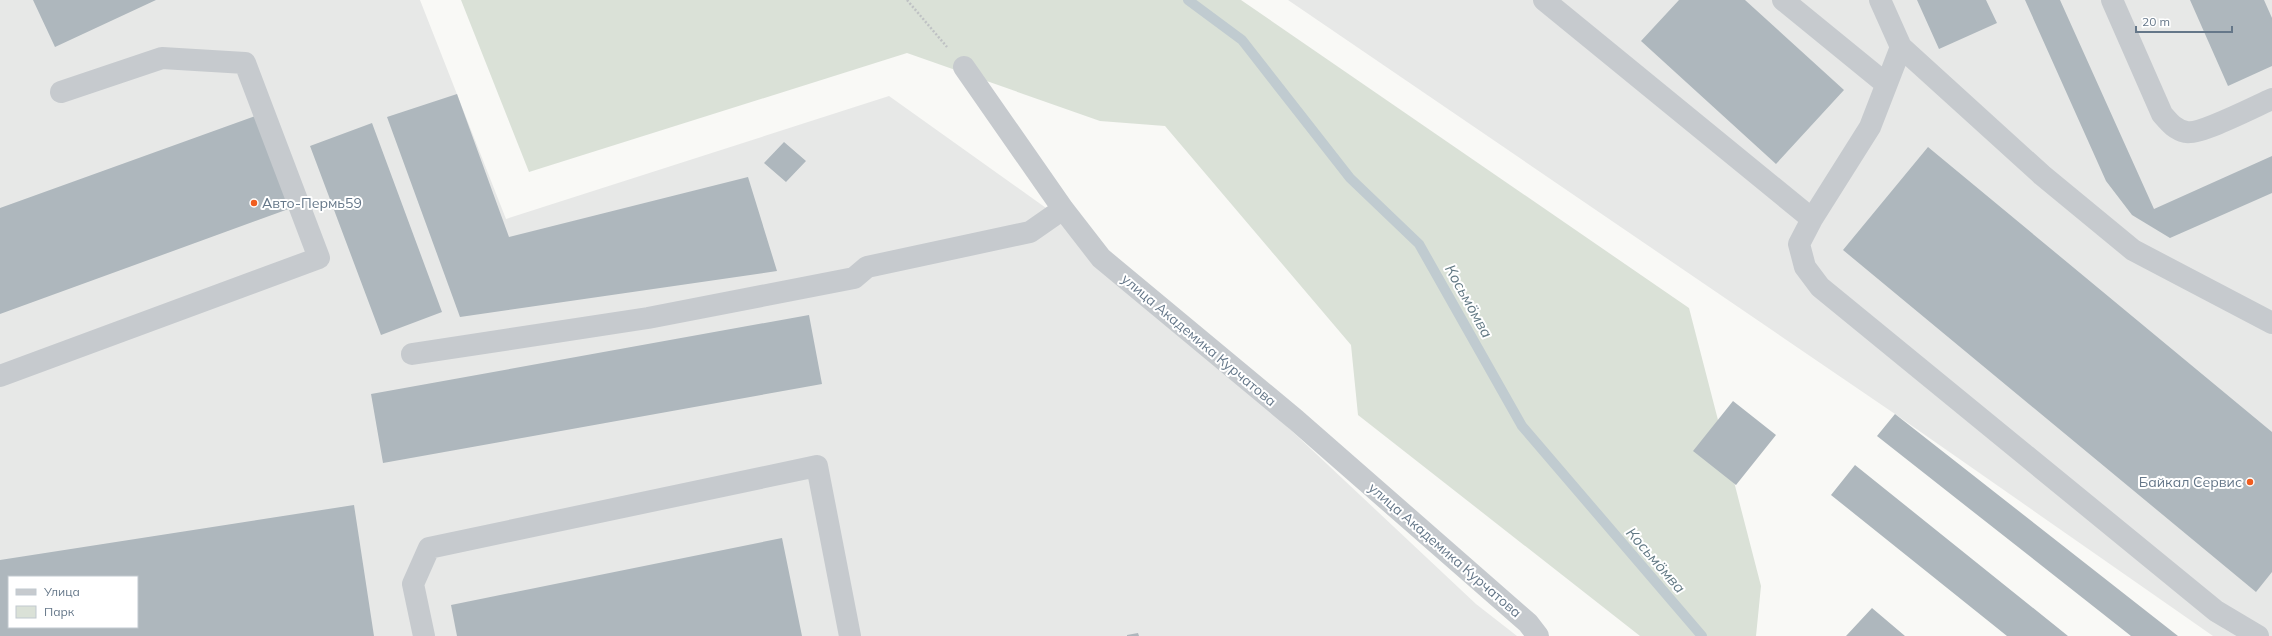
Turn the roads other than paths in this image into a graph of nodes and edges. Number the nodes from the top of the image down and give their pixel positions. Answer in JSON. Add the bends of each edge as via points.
{"nodes":[{"id":1,"x":1544,"y":0,"type":"edge"},
{"id":2,"x":1783,"y":0,"type":"edge"},
{"id":3,"x":1880,"y":0,"type":"edge"},
{"id":4,"x":2112,"y":0,"type":"edge"},
{"id":5,"x":1901,"y":47,"type":"junction"},
{"id":6,"x":964,"y":67,"type":"road end"},
{"id":7,"x":1886,"y":84,"type":"junction"},
{"id":8,"x":61,"y":92,"type":"dead end"},
{"id":9,"x":2272,"y":99,"type":"edge"},
{"id":10,"x":1063,"y":209,"type":"junction"},
{"id":11,"x":1812,"y":219,"type":"junction"},
{"id":12,"x":2272,"y":323,"type":"edge"},
{"id":13,"x":412,"y":354,"type":"dead end"},
{"id":14,"x":0,"y":376,"type":"edge"},
{"id":15,"x":424,"y":636,"type":"edge"},
{"id":16,"x":850,"y":636,"type":"edge"},
{"id":17,"x":1538,"y":636,"type":"edge"},
{"id":18,"x":2258,"y":636,"type":"edge"}],
"edges":[{"from":1,"to":11,"type":"lane"},
{"from":2,"to":7,"type":"lane"},
{"from":3,"to":5,"type":"lane"},
{"from":4,"to":9,"type":"lane","via":[[2162,114],[2172,126],[2187,132],[2205,128]]},
{"from":5,"to":7,"type":"lane"},
{"from":5,"to":12,"type":"lane","via":[[2042,176],[2133,250]]},
{"from":6,"to":10,"type":"lane","name":"улица Академика Курчатова"},
{"from":7,"to":11,"type":"lane","via":[[1870,127]]},
{"from":8,"to":14,"type":"lane","via":[[162,58],[245,63],[318,258]]},
{"from":10,"to":13,"type":"lane","via":[[1030,232],[867,267],[854,278],[648,318]]},
{"from":10,"to":17,"type":"lane","name":"улица Академика Курчатова","via":[[1101,258],[1302,425],[1528,623]]},
{"from":11,"to":18,"type":"lane","via":[[1799,244],[1805,268],[1820,287],[2216,611]]},
{"from":15,"to":16,"type":"lane","via":[[412,584],[429,548],[817,466]]}]}
